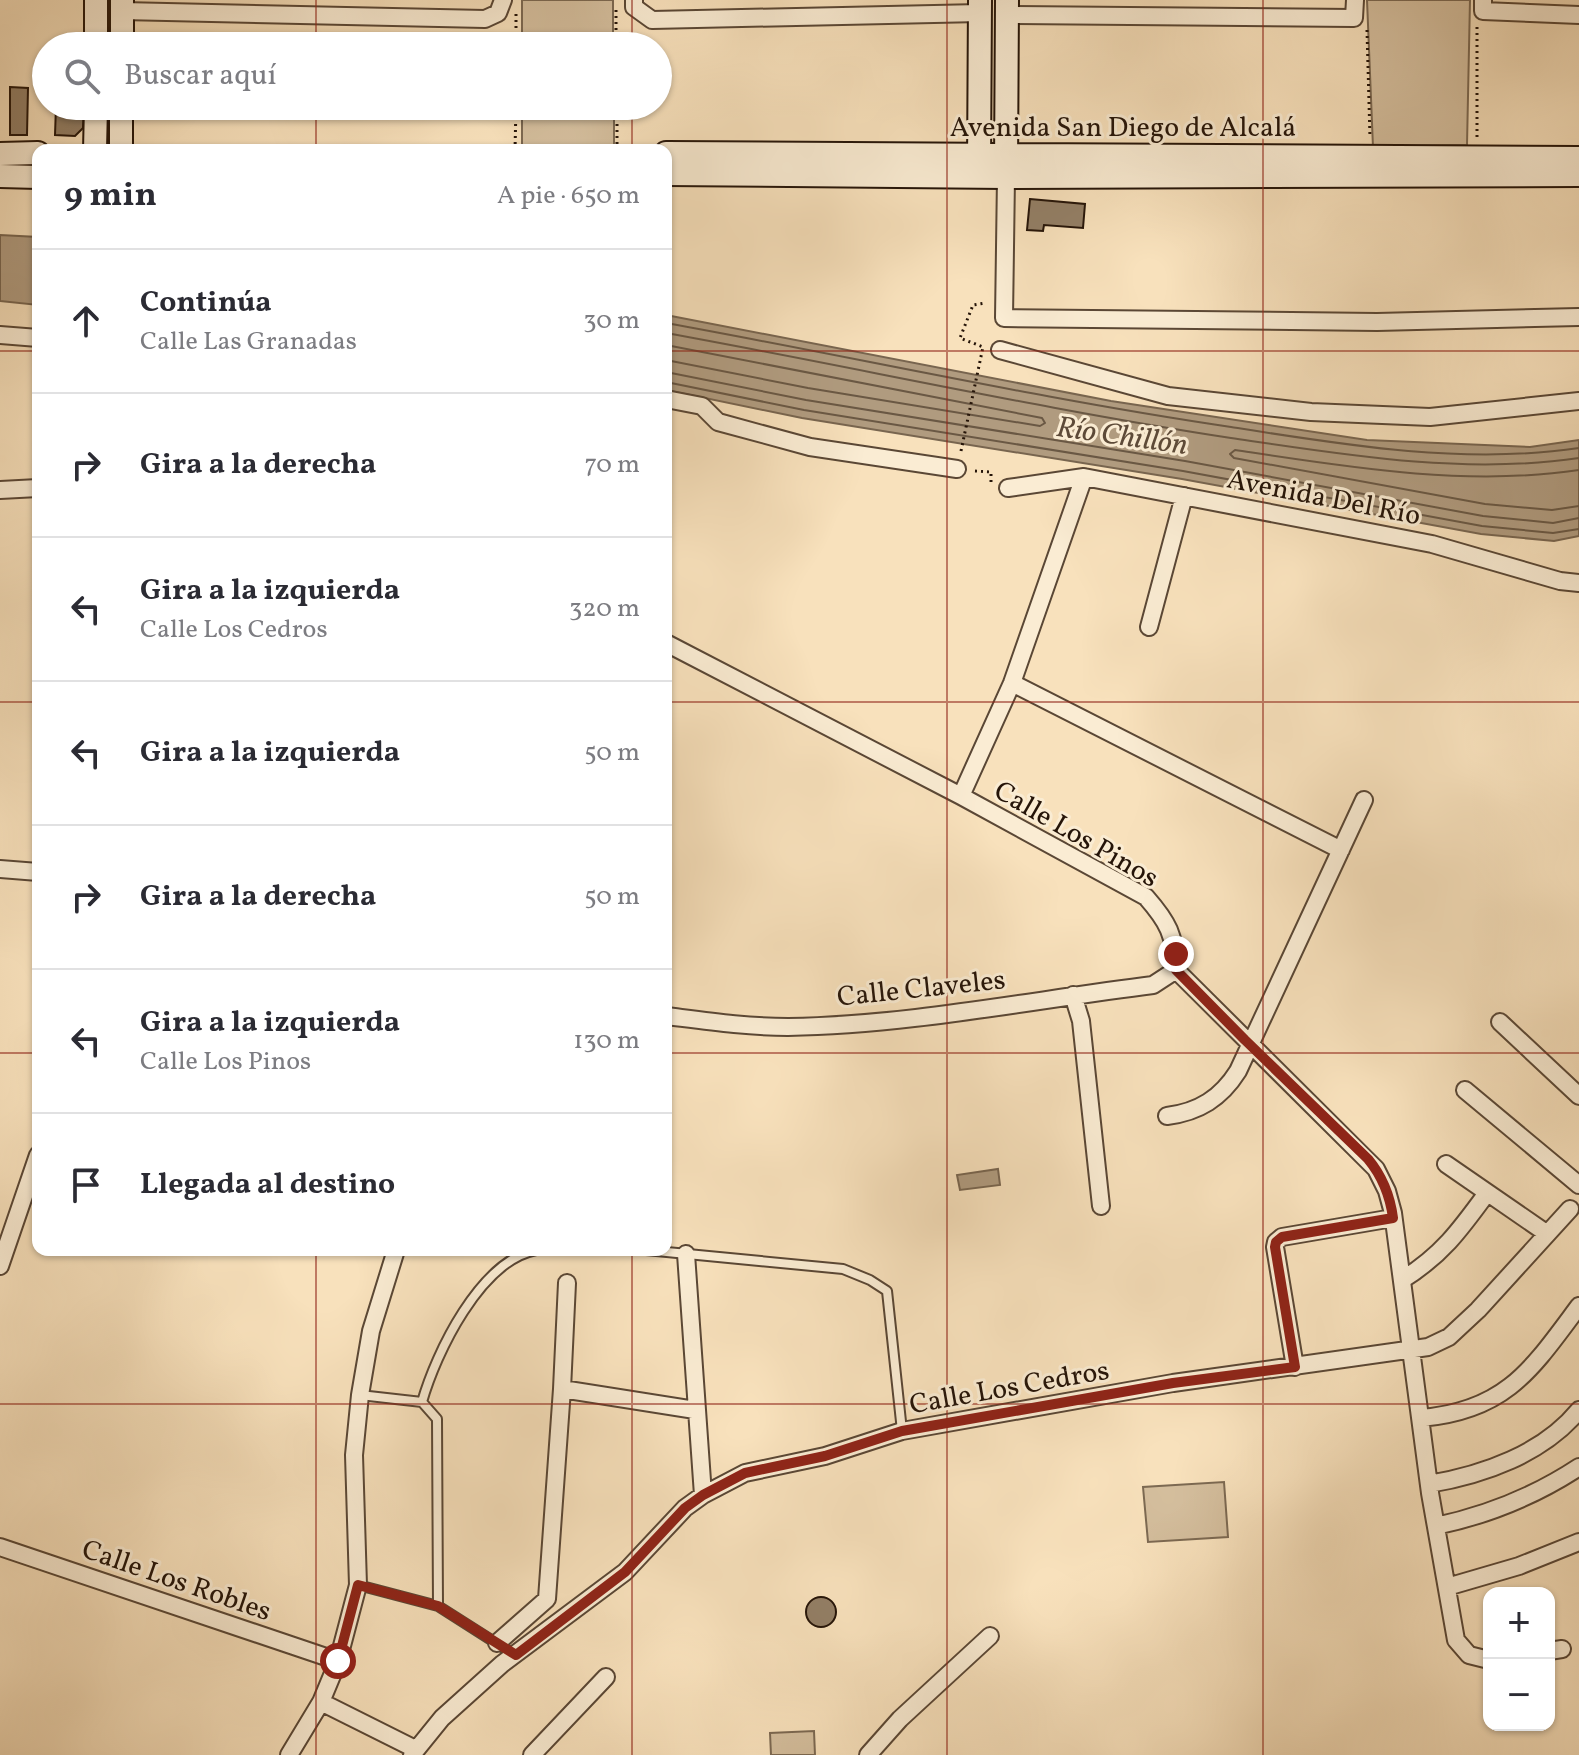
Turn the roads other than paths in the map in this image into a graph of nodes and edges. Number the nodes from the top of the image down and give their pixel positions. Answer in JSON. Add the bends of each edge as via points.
{"nodes":[{"id":1,"x":96,"y":0,"type":"edge"},
{"id":2,"x":634,"y":0,"type":"edge"},
{"id":3,"x":1355,"y":0,"type":"edge"},
{"id":4,"x":122,"y":5,"type":"edge"},
{"id":5,"x":501,"y":6,"type":"edge"},
{"id":6,"x":980,"y":6,"type":"edge"},
{"id":7,"x":1007,"y":7,"type":"edge"},
{"id":8,"x":1481,"y":9,"type":"edge"},
{"id":9,"x":1579,"y":15,"type":"edge"},
{"id":10,"x":96,"y":32,"type":"edge"},
{"id":11,"x":122,"y":32,"type":"edge"},
{"id":12,"x":96,"y":120,"type":"edge"},
{"id":13,"x":121,"y":120,"type":"edge"},
{"id":14,"x":95,"y":144,"type":"edge"},
{"id":15,"x":121,"y":144,"type":"edge"},
{"id":16,"x":32,"y":153,"type":"edge"},
{"id":17,"x":672,"y":153,"type":"edge"},
{"id":18,"x":0,"y":154,"type":"edge"},
{"id":19,"x":1579,"y":158,"type":"edge"},
{"id":20,"x":844,"y":165,"type":"junction"},
{"id":21,"x":979,"y":166,"type":"junction"},
{"id":22,"x":1006,"y":166,"type":"junction"},
{"id":23,"x":1538,"y":167,"type":"junction"},
{"id":24,"x":672,"y":174,"type":"edge"},
{"id":25,"x":1579,"y":175,"type":"edge"},
{"id":26,"x":0,"y":176,"type":"edge"},
{"id":27,"x":32,"y":177,"type":"edge"},
{"id":28,"x":1579,"y":317,"type":"edge"},
{"id":29,"x":0,"y":335,"type":"edge"},
{"id":30,"x":32,"y":338,"type":"edge"},
{"id":31,"x":991,"y":348,"type":"road end"},
{"id":32,"x":672,"y":400,"type":"edge"},
{"id":33,"x":1579,"y":401,"type":"edge"},
{"id":34,"x":958,"y":464,"type":"road end"},
{"id":35,"x":1084,"y":477,"type":"junction"},
{"id":36,"x":32,"y":488,"type":"edge"},
{"id":37,"x":1008,"y":488,"type":"dead end"},
{"id":38,"x":0,"y":490,"type":"edge"},
{"id":39,"x":1184,"y":496,"type":"junction"},
{"id":40,"x":1579,"y":583,"type":"edge"},
{"id":41,"x":1149,"y":627,"type":"dead end"},
{"id":42,"x":672,"y":646,"type":"edge"},
{"id":43,"x":1012,"y":683,"type":"junction"},
{"id":44,"x":961,"y":796,"type":"junction"},
{"id":45,"x":1364,"y":800,"type":"dead end"},
{"id":46,"x":1341,"y":850,"type":"junction"},
{"id":47,"x":0,"y":869,"type":"edge"},
{"id":48,"x":32,"y":872,"type":"edge"},
{"id":49,"x":1176,"y":970,"type":"junction"},
{"id":50,"x":1073,"y":995,"type":"junction"},
{"id":51,"x":672,"y":1017,"type":"edge"},
{"id":52,"x":1500,"y":1022,"type":"dead end"},
{"id":53,"x":1250,"y":1046,"type":"junction"},
{"id":54,"x":1465,"y":1090,"type":"dead end"},
{"id":55,"x":1579,"y":1096,"type":"edge"},
{"id":56,"x":1167,"y":1116,"type":"dead end"},
{"id":57,"x":1446,"y":1164,"type":"dead end"},
{"id":58,"x":32,"y":1173,"type":"edge"},
{"id":59,"x":1579,"y":1185,"type":"edge"},
{"id":60,"x":1487,"y":1193,"type":"junction"},
{"id":61,"x":1101,"y":1206,"type":"dead end"},
{"id":62,"x":1570,"y":1209,"type":"dead end"},
{"id":63,"x":1393,"y":1218,"type":"junction"},
{"id":64,"x":1546,"y":1233,"type":"junction"},
{"id":65,"x":672,"y":1253,"type":"edge"},
{"id":66,"x":686,"y":1254,"type":"junction"},
{"id":67,"x":394,"y":1256,"type":"edge"},
{"id":68,"x":524,"y":1256,"type":"edge"},
{"id":69,"x":0,"y":1266,"type":"edge"},
{"id":70,"x":1402,"y":1280,"type":"junction"},
{"id":71,"x":567,"y":1283,"type":"dead end"},
{"id":72,"x":1579,"y":1306,"type":"edge"},
{"id":73,"x":1413,"y":1351,"type":"junction"},
{"id":74,"x":1295,"y":1367,"type":"junction"},
{"id":75,"x":562,"y":1389,"type":"junction"},
{"id":76,"x":360,"y":1395,"type":"junction"},
{"id":77,"x":422,"y":1402,"type":"junction"},
{"id":78,"x":695,"y":1410,"type":"junction"},
{"id":79,"x":1579,"y":1410,"type":"edge"},
{"id":80,"x":1421,"y":1418,"type":"junction"},
{"id":81,"x":902,"y":1431,"type":"junction"},
{"id":82,"x":1579,"y":1467,"type":"edge"},
{"id":83,"x":1429,"y":1484,"type":"junction"},
{"id":84,"x":703,"y":1495,"type":"junction"},
{"id":85,"x":1436,"y":1526,"type":"junction"},
{"id":86,"x":1579,"y":1542,"type":"edge"},
{"id":87,"x":0,"y":1547,"type":"edge"},
{"id":88,"x":358,"y":1585,"type":"junction"},
{"id":89,"x":1447,"y":1587,"type":"junction"},
{"id":90,"x":438,"y":1606,"type":"junction"},
{"id":91,"x":990,"y":1636,"type":"dead end"},
{"id":92,"x":497,"y":1643,"type":"junction"},
{"id":93,"x":516,"y":1655,"type":"junction"},
{"id":94,"x":1483,"y":1659,"type":"edge"},
{"id":95,"x":338,"y":1661,"type":"junction"},
{"id":96,"x":606,"y":1677,"type":"dead end"},
{"id":97,"x":321,"y":1702,"type":"junction"},
{"id":98,"x":413,"y":1752,"type":"edge"},
{"id":99,"x":289,"y":1755,"type":"edge"},
{"id":100,"x":532,"y":1755,"type":"edge"},
{"id":101,"x":868,"y":1755,"type":"edge"}],
"edges":[{"from":1,"to":10,"type":"street"},
{"from":2,"to":6,"type":"street","via":[[634,7],[652,20]]},
{"from":3,"to":7,"type":"street","via":[[1354,18]]},
{"from":4,"to":5,"type":"street","via":[[485,19]]},
{"from":4,"to":11,"type":"street"},
{"from":6,"to":21,"type":"street"},
{"from":7,"to":22,"type":"street"},
{"from":8,"to":9,"type":"street"},
{"from":12,"to":14,"type":"street"},
{"from":13,"to":15,"type":"street"},
{"from":16,"to":18,"type":"street"},
{"from":17,"to":20,"type":"street","name":"Avenida San Diego de Alcalá"},
{"from":19,"to":23,"type":"street","name":"Avenida San Diego de Alcalá"},
{"from":20,"to":21,"type":"street","name":"Avenida San Diego de Alcalá"},
{"from":20,"to":24,"type":"street","name":"Avenida San Diego de Alcalá"},
{"from":21,"to":22,"type":"street","name":"Avenida San Diego de Alcalá"},
{"from":22,"to":23,"type":"street","name":"Avenida San Diego de Alcalá"},
{"from":22,"to":23,"type":"street","name":"Avenida San Diego de Alcalá","via":[[1371,158],[1477,159]]},
{"from":22,"to":28,"type":"street","via":[[1004,318],[1377,322]]},
{"from":23,"to":25,"type":"street","name":"Avenida San Diego de Alcalá"},
{"from":26,"to":27,"type":"street"},
{"from":29,"to":30,"type":"street"},
{"from":31,"to":33,"type":"street","via":[[1168,396],[1311,412],[1430,417]]},
{"from":32,"to":34,"type":"street","via":[[702,406],[718,422],[810,447]]},
{"from":35,"to":37,"type":"street","name":"Avenida Del Río"},
{"from":35,"to":39,"type":"street","name":"Avenida Del Río"},
{"from":35,"to":43,"type":"street"},
{"from":36,"to":38,"type":"street"},
{"from":39,"to":40,"type":"street","name":"Avenida Del Río","via":[[1432,544]]},
{"from":39,"to":41,"type":"street"},
{"from":42,"to":44,"type":"street","name":"Calle Los Pinos"},
{"from":43,"to":44,"type":"street"},
{"from":43,"to":46,"type":"street"},
{"from":44,"to":49,"type":"street","name":"Calle Los Pinos","via":[[1146,897],[1174,940]]},
{"from":45,"to":46,"type":"street"},
{"from":46,"to":53,"type":"street"},
{"from":47,"to":48,"type":"street"},
{"from":49,"to":50,"type":"street","name":"Calle Claveles","via":[[1153,985]]},
{"from":49,"to":53,"type":"street"},
{"from":50,"to":51,"type":"street","name":"Calle Claveles","via":[[908,1018],[787,1027]]},
{"from":50,"to":61,"type":"street","via":[[1081,1021]]},
{"from":52,"to":55,"type":"street"},
{"from":53,"to":56,"type":"street","via":[[1221,1093],[1201,1108]]},
{"from":53,"to":63,"type":"street","via":[[1368,1159],[1387,1191]]},
{"from":54,"to":59,"type":"street"},
{"from":57,"to":60,"type":"street"},
{"from":58,"to":69,"type":"street"},
{"from":60,"to":64,"type":"street"},
{"from":60,"to":70,"type":"street","via":[[1452,1240]]},
{"from":62,"to":64,"type":"street","name":"Calle Los Cedros"},
{"from":63,"to":70,"type":"street"},
{"from":63,"to":74,"type":"street","via":[[1276,1242]]},
{"from":64,"to":73,"type":"street","name":"Calle Los Cedros","via":[[1449,1337]]},
{"from":65,"to":66,"type":"lane"},
{"from":66,"to":78,"type":"street"},
{"from":66,"to":81,"type":"lane","via":[[843,1269],[887,1291]]},
{"from":67,"to":76,"type":"street","via":[[371,1331]]},
{"from":68,"to":77,"type":"lane","via":[[498,1269],[474,1296],[429,1377]]},
{"from":70,"to":73,"type":"street"},
{"from":71,"to":75,"type":"street"},
{"from":72,"to":80,"type":"street","via":[[1534,1366],[1508,1389],[1468,1409]]},
{"from":73,"to":74,"type":"street","name":"Calle Los Cedros"},
{"from":73,"to":80,"type":"street"},
{"from":74,"to":81,"type":"street","name":"Calle Los Cedros"},
{"from":75,"to":78,"type":"street"},
{"from":75,"to":92,"type":"street","via":[[547,1599]]},
{"from":76,"to":77,"type":"lane"},
{"from":76,"to":88,"type":"street","via":[[354,1455]]},
{"from":77,"to":90,"type":"lane","via":[[437,1419]]},
{"from":78,"to":84,"type":"street"},
{"from":79,"to":83,"type":"street","via":[[1545,1440],[1510,1460]]},
{"from":80,"to":83,"type":"street"},
{"from":81,"to":84,"type":"street","name":"Calle Los Cedros","via":[[825,1456],[745,1473]]},
{"from":82,"to":85,"type":"street","via":[[1502,1508]]},
{"from":83,"to":85,"type":"street"},
{"from":84,"to":93,"type":"street","name":"Calle Los Cedros","via":[[625,1572]]},
{"from":85,"to":89,"type":"street"},
{"from":86,"to":89,"type":"street"},
{"from":87,"to":95,"type":"street","name":"Calle Los Robles"},
{"from":88,"to":90,"type":"lane"},
{"from":88,"to":95,"type":"street"},
{"from":89,"to":94,"type":"street","via":[[1459,1646]]},
{"from":90,"to":92,"type":"lane"},
{"from":91,"to":101,"type":"street"},
{"from":92,"to":93,"type":"lane"},
{"from":93,"to":98,"type":"street","name":"Calle Los Cedros","via":[[442,1718]]},
{"from":95,"to":97,"type":"street"},
{"from":96,"to":100,"type":"street"},
{"from":97,"to":98,"type":"street"},
{"from":97,"to":99,"type":"street"}]}
